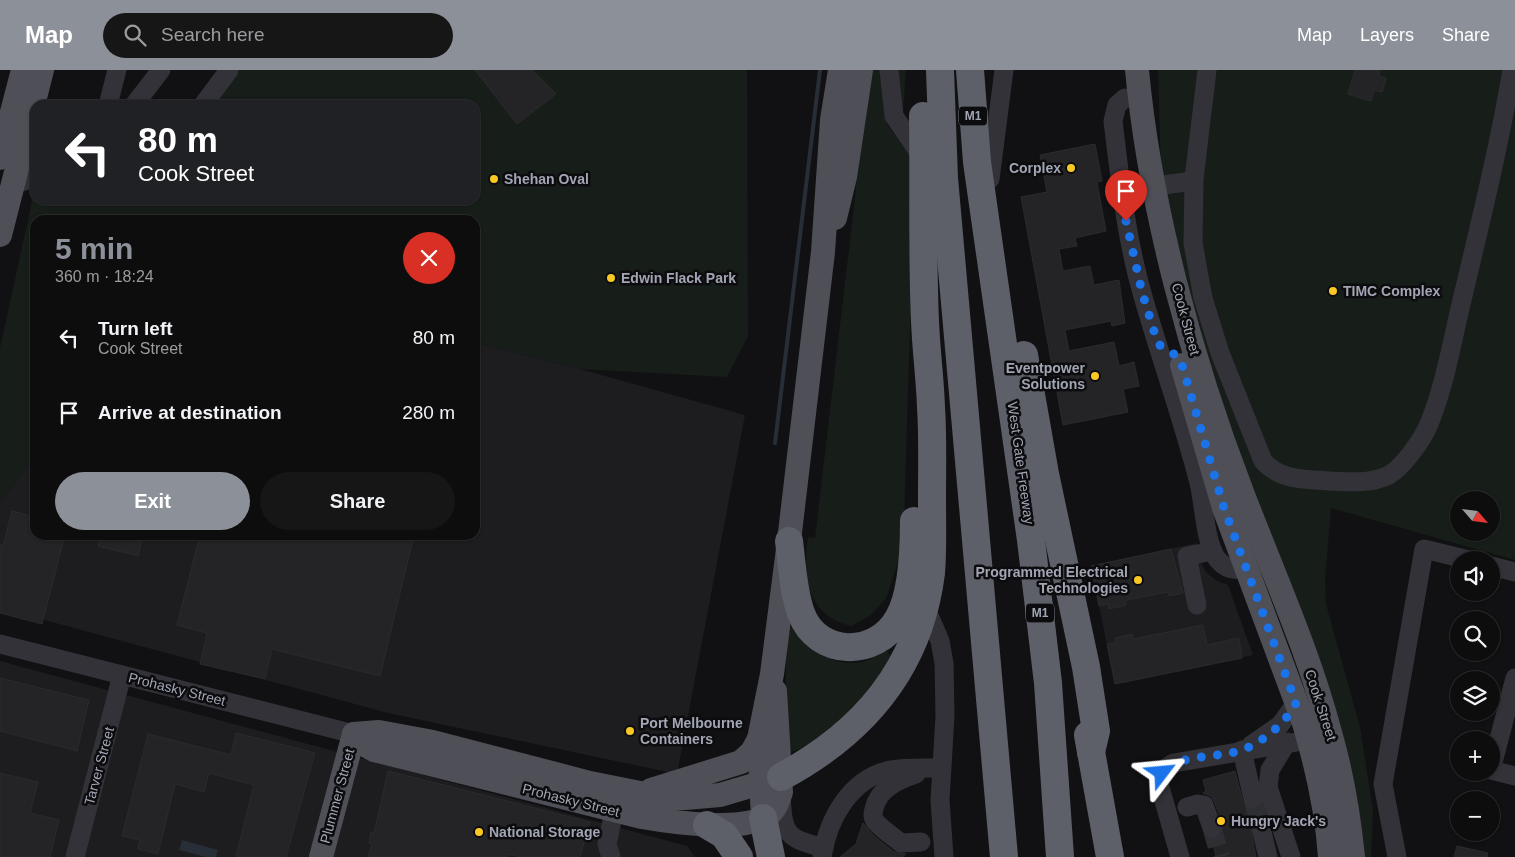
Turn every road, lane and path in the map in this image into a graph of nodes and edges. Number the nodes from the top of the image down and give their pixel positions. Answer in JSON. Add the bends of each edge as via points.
{"nodes":[{"id":1,"x":23,"y":70,"type":"edge"},
{"id":2,"x":42,"y":70,"type":"edge"},
{"id":3,"x":117,"y":70,"type":"edge"},
{"id":4,"x":161,"y":70,"type":"edge"},
{"id":5,"x":229,"y":70,"type":"edge"},
{"id":6,"x":840,"y":70,"type":"edge"},
{"id":7,"x":860,"y":70,"type":"edge"},
{"id":8,"x":889,"y":70,"type":"edge"},
{"id":9,"x":923,"y":70,"type":"edge"},
{"id":10,"x":940,"y":70,"type":"edge"},
{"id":11,"x":970,"y":70,"type":"edge"},
{"id":12,"x":1004,"y":70,"type":"edge"},
{"id":13,"x":1121,"y":70,"type":"edge"},
{"id":14,"x":1137,"y":70,"type":"edge"},
{"id":15,"x":1207,"y":70,"type":"edge"},
{"id":16,"x":1512,"y":70,"type":"edge"},
{"id":17,"x":1125,"y":98,"type":"junction"},
{"id":18,"x":31,"y":100,"type":"edge"},
{"id":19,"x":109,"y":100,"type":"edge"},
{"id":20,"x":138,"y":100,"type":"edge"},
{"id":21,"x":207,"y":100,"type":"edge"},
{"id":22,"x":30,"y":102,"type":"edge"},
{"id":23,"x":15,"y":141,"type":"edge"},
{"id":24,"x":924,"y":160,"type":"junction"},
{"id":25,"x":984,"y":170,"type":"junction"},
{"id":26,"x":30,"y":179,"type":"edge"},
{"id":27,"x":1194,"y":179,"type":"junction"},
{"id":28,"x":12,"y":185,"type":"junction"},
{"id":29,"x":1155,"y":186,"type":"junction"},
{"id":30,"x":0,"y":235,"type":"edge"},
{"id":31,"x":823,"y":252,"type":"junction"},
{"id":32,"x":925,"y":320,"type":"junction"},
{"id":33,"x":1158,"y":344,"type":"junction"},
{"id":34,"x":1180,"y":358,"type":"junction"},
{"id":35,"x":1008,"y":370,"type":"junction"},
{"id":36,"x":789,"y":541,"type":"junction"},
{"id":37,"x":1213,"y":551,"type":"junction"},
{"id":38,"x":1450,"y":556,"type":"edge"},
{"id":39,"x":1269,"y":559,"type":"junction"},
{"id":40,"x":1246,"y":568,"type":"junction"},
{"id":41,"x":1500,"y":568,"type":"edge"},
{"id":42,"x":1515,"y":572,"type":"edge"},
{"id":43,"x":1197,"y":605,"type":"dead end"},
{"id":44,"x":925,"y":606,"type":"junction"},
{"id":45,"x":0,"y":644,"type":"edge"},
{"id":46,"x":772,"y":674,"type":"junction"},
{"id":47,"x":122,"y":675,"type":"junction"},
{"id":48,"x":1515,"y":678,"type":"edge"},
{"id":49,"x":1296,"y":703,"type":"junction"},
{"id":50,"x":992,"y":725,"type":"junction"},
{"id":51,"x":354,"y":734,"type":"junction"},
{"id":52,"x":1309,"y":739,"type":"junction"},
{"id":53,"x":759,"y":740,"type":"junction"},
{"id":54,"x":1242,"y":750,"type":"junction"},
{"id":55,"x":1091,"y":752,"type":"junction"},
{"id":56,"x":941,"y":768,"type":"junction"},
{"id":57,"x":917,"y":774,"type":"dead end"},
{"id":58,"x":1515,"y":776,"type":"edge"},
{"id":59,"x":774,"y":784,"type":"junction"},
{"id":60,"x":624,"y":797,"type":"junction"},
{"id":61,"x":1253,"y":799,"type":"tunnel mouth"},
{"id":62,"x":1187,"y":807,"type":"dead end"},
{"id":63,"x":763,"y":818,"type":"junction"},
{"id":64,"x":707,"y":825,"type":"junction"},
{"id":65,"x":1212,"y":828,"type":"tunnel mouth"},
{"id":66,"x":1262,"y":832,"type":"tunnel mouth"},
{"id":67,"x":921,"y":842,"type":"dead end"},
{"id":68,"x":823,"y":852,"type":"edge"},
{"id":69,"x":75,"y":857,"type":"edge"},
{"id":70,"x":321,"y":857,"type":"edge"},
{"id":71,"x":611,"y":857,"type":"edge"},
{"id":72,"x":739,"y":857,"type":"edge"},
{"id":73,"x":771,"y":857,"type":"edge"},
{"id":74,"x":944,"y":857,"type":"edge"},
{"id":75,"x":993,"y":857,"type":"edge"},
{"id":76,"x":1004,"y":857,"type":"edge"},
{"id":77,"x":1060,"y":857,"type":"edge"},
{"id":78,"x":1110,"y":857,"type":"edge"},
{"id":79,"x":1180,"y":857,"type":"edge"},
{"id":80,"x":1268,"y":857,"type":"edge"},
{"id":81,"x":1291,"y":857,"type":"edge"},
{"id":82,"x":1330,"y":857,"type":"edge"},
{"id":83,"x":1353,"y":857,"type":"edge"},
{"id":84,"x":1397,"y":857,"type":"edge"}],
"edges":[{"from":1,"to":23,"type":"main road"},
{"from":2,"to":18,"type":"main road"},
{"from":3,"to":19,"type":"street"},
{"from":4,"to":20,"type":"street"},
{"from":5,"to":21,"type":"street"},
{"from":6,"to":31,"type":"main road","via":[[830,138]]},
{"from":7,"to":31,"type":"main road","via":[[841,196]]},
{"from":8,"to":24,"type":"street","via":[[894,116]]},
{"from":9,"to":24,"type":"highway"},
{"from":10,"to":50,"type":"highway","number":"M1","via":[[944,178]]},
{"from":11,"to":25,"type":"highway","name":"West Gate Freeway","number":"M1"},
{"from":12,"to":25,"type":"street"},
{"from":13,"to":17,"type":"main road","name":"Cook Street"},
{"from":14,"to":29,"type":"main road","name":"Cook Street"},
{"from":15,"to":27,"type":"street"},
{"from":16,"to":27,"type":"street","via":[[1443,377],[1428,426],[1411,453],[1390,474],[1359,482],[1305,479],[1282,476],[1263,461],[1220,353],[1203,298],[1193,243]]},
{"from":17,"to":33,"type":"street","via":[[1117,105],[1113,116],[1121,186],[1142,292]]},
{"from":17,"to":34,"type":"main road","name":"Cook Street","via":[[1142,198]]},
{"from":22,"to":23,"type":"main road"},
{"from":23,"to":28,"type":"main road"},
{"from":24,"to":32,"type":"highway"},
{"from":25,"to":35,"type":"highway","name":"West Gate Freeway","number":"M1"},
{"from":25,"to":55,"type":"highway","via":[[1086,667],[1096,731]]},
{"from":26,"to":28,"type":"street"},
{"from":27,"to":29,"type":"street"},
{"from":28,"to":30,"type":"main road"},
{"from":29,"to":39,"type":"main road","name":"Cook Street","via":[[1196,357]]},
{"from":31,"to":36,"type":"main road"},
{"from":32,"to":36,"type":"highway","via":[[917,402],[914,545],[906,598],[898,619],[883,636],[862,647],[838,646],[823,640],[811,630],[801,613]]},
{"from":32,"to":44,"type":"highway","via":[[932,418],[933,543]]},
{"from":33,"to":34,"type":"street","name":"Cook Street"},
{"from":33,"to":37,"type":"street","via":[[1197,476]]},
{"from":34,"to":40,"type":"main road","name":"Cook Street","via":[[1210,466]]},
{"from":35,"to":55,"type":"highway","via":[[1044,514]]},
{"from":35,"to":77,"type":"highway","name":"West Gate Freeway","number":"M1","via":[[1048,683]]},
{"from":36,"to":46,"type":"main road"},
{"from":37,"to":40,"type":"street","via":[[1219,561],[1234,571]]},
{"from":37,"to":43,"type":"street","via":[[1186,556]]},
{"from":38,"to":84,"type":"street","via":[[1424,549],[1383,784]]},
{"from":39,"to":40,"type":"street"},
{"from":39,"to":52,"type":"main road","name":"Cook Street"},
{"from":40,"to":49,"type":"main road","name":"Cook Street"},
{"from":41,"to":42,"type":"street"},
{"from":44,"to":56,"type":"street","via":[[940,640],[944,663]]},
{"from":44,"to":59,"type":"highway","via":[[901,667],[870,710],[840,740]]},
{"from":45,"to":47,"type":"street","name":"Prohasky Street"},
{"from":46,"to":53,"type":"main road"},
{"from":46,"to":59,"type":"main road","via":[[776,697]]},
{"from":47,"to":51,"type":"street","name":"Prohasky Street"},
{"from":47,"to":69,"type":"street","name":"Tarver Street"},
{"from":48,"to":58,"type":"street","via":[[1491,770]]},
{"from":49,"to":52,"type":"main road","name":"Cook Street"},
{"from":49,"to":54,"type":"street","via":[[1280,725]]},
{"from":50,"to":75,"type":"highway","number":"M1"},
{"from":50,"to":76,"type":"highway","number":"M1"},
{"from":51,"to":60,"type":"main road","name":"Prohasky Street","via":[[379,732],[432,742]]},
{"from":51,"to":70,"type":"main road","name":"Plummer Street"},
{"from":52,"to":54,"type":"street"},
{"from":52,"to":81,"type":"street","via":[[1270,770],[1268,787]]},
{"from":52,"to":82,"type":"main road","name":"Cook Street","via":[[1324,798]]},
{"from":52,"to":83,"type":"main road","name":"Cook Street","via":[[1344,793]]},
{"from":53,"to":59,"type":"main road"},
{"from":53,"to":60,"type":"main road","via":[[741,762],[677,784]]},
{"from":54,"to":61,"type":"street"},
{"from":54,"to":79,"type":"street","via":[[1174,763],[1162,773],[1160,787]]},
{"from":55,"to":78,"type":"highway"},
{"from":56,"to":68,"type":"street","via":[[889,770],[862,782],[838,810]]},
{"from":56,"to":74,"type":"street"},
{"from":57,"to":67,"type":"street","via":[[898,780],[886,789],[875,802],[873,814],[874,820],[901,843]]},
{"from":59,"to":60,"type":"main road","name":"Prohasky Street","via":[[701,798]]},
{"from":59,"to":63,"type":"main road"},
{"from":59,"to":68,"type":"street","via":[[791,836]]},
{"from":60,"to":64,"type":"main road","name":"Prohasky Street","via":[[664,821]]},
{"from":60,"to":71,"type":"street","via":[[607,844]]},
{"from":62,"to":65,"type":"street","via":[[1204,805]]},
{"from":63,"to":64,"type":"main road","name":"Prohasky Street"},
{"from":63,"to":73,"type":"highway"},
{"from":64,"to":72,"type":"highway","via":[[724,835]]},
{"from":66,"to":80,"type":"street"}]}
